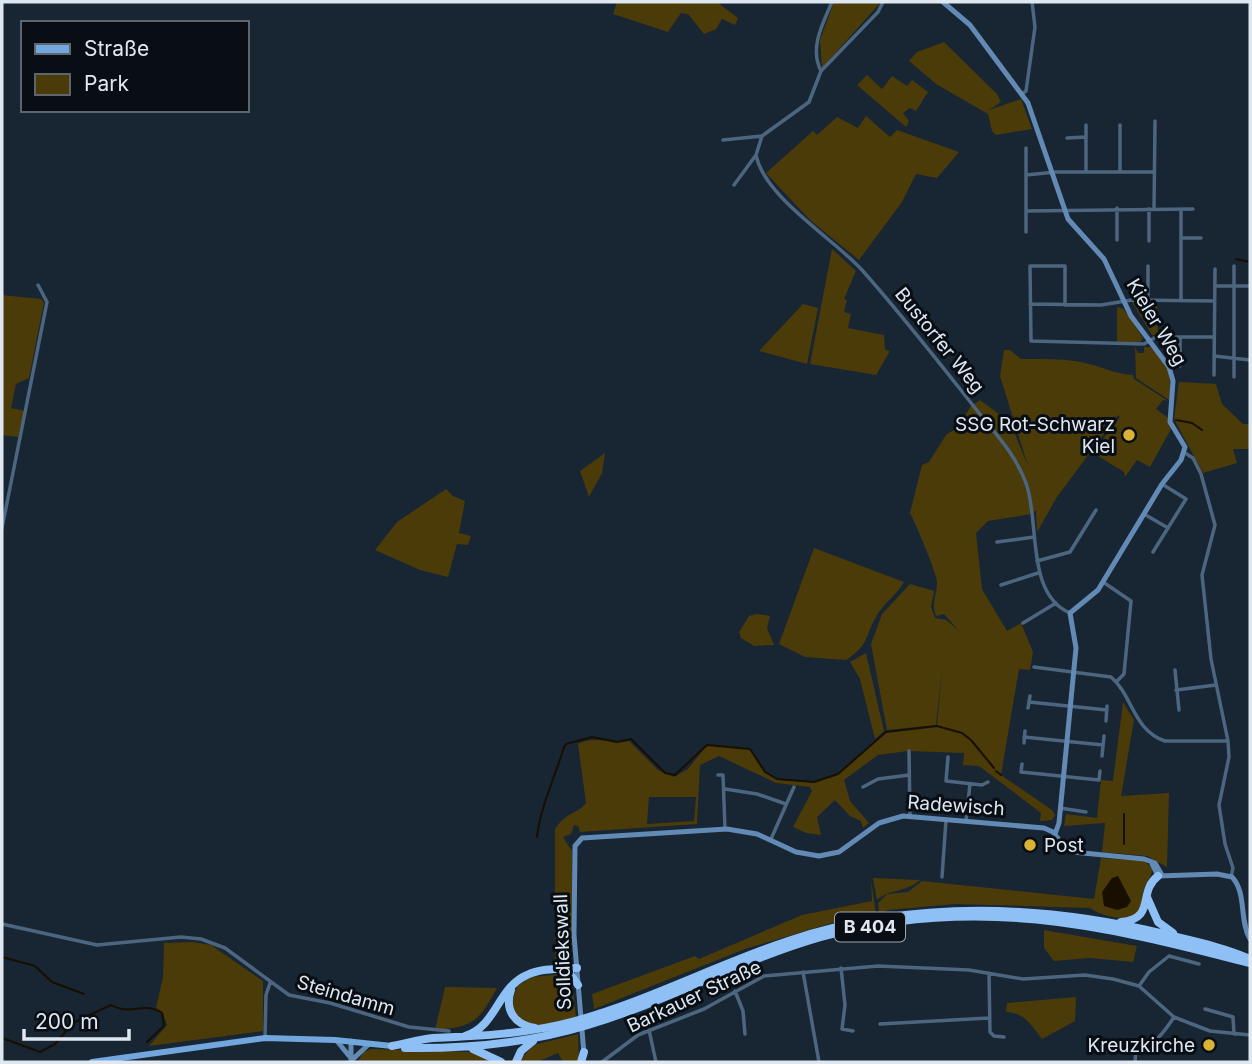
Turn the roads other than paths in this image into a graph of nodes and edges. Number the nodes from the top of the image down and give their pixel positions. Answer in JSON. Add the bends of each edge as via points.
{"nodes":[{"id":1,"x":832,"y":2,"type":"edge"},
{"id":2,"x":883,"y":2,"type":"edge"},
{"id":3,"x":943,"y":2,"type":"edge"},
{"id":4,"x":1032,"y":2,"type":"edge"},
{"id":5,"x":821,"y":71,"type":"junction"},
{"id":6,"x":1022,"y":94,"type":"junction"},
{"id":7,"x":1155,"y":121,"type":"dead end"},
{"id":8,"x":1086,"y":125,"type":"dead end"},
{"id":9,"x":1120,"y":125,"type":"dead end"},
{"id":10,"x":762,"y":136,"type":"junction"},
{"id":11,"x":1086,"y":137,"type":"junction"},
{"id":12,"x":1067,"y":138,"type":"dead end"},
{"id":13,"x":723,"y":140,"type":"dead end"},
{"id":14,"x":1026,"y":148,"type":"dead end"},
{"id":15,"x":756,"y":155,"type":"junction"},
{"id":16,"x":1086,"y":172,"type":"junction"},
{"id":17,"x":1120,"y":172,"type":"junction"},
{"id":18,"x":1153,"y":172,"type":"junction"},
{"id":19,"x":1052,"y":173,"type":"junction"},
{"id":20,"x":1026,"y":175,"type":"junction"},
{"id":21,"x":734,"y":186,"type":"dead end"},
{"id":22,"x":1116,"y":208,"type":"junction"},
{"id":23,"x":1181,"y":208,"type":"junction"},
{"id":24,"x":1064,"y":209,"type":"junction"},
{"id":25,"x":1151,"y":209,"type":"junction"},
{"id":26,"x":1193,"y":209,"type":"dead end"},
{"id":27,"x":1026,"y":211,"type":"junction"},
{"id":28,"x":1026,"y":232,"type":"dead end"},
{"id":29,"x":1181,"y":238,"type":"junction"},
{"id":30,"x":1201,"y":238,"type":"dead end"},
{"id":31,"x":1117,"y":240,"type":"dead end"},
{"id":32,"x":1149,"y":241,"type":"dead end"},
{"id":33,"x":1148,"y":265,"type":"dead end"},
{"id":34,"x":1234,"y":266,"type":"dead end"},
{"id":35,"x":1214,"y":269,"type":"dead end"},
{"id":36,"x":38,"y":285,"type":"dead end"},
{"id":37,"x":1214,"y":286,"type":"junction"},
{"id":38,"x":1234,"y":286,"type":"junction"},
{"id":39,"x":1250,"y":286,"type":"edge"},
{"id":40,"x":1214,"y":300,"type":"junction"},
{"id":41,"x":1148,"y":301,"type":"junction"},
{"id":42,"x":1181,"y":301,"type":"junction"},
{"id":43,"x":1124,"y":303,"type":"junction"},
{"id":44,"x":1030,"y":304,"type":"junction"},
{"id":45,"x":1065,"y":305,"type":"junction"},
{"id":46,"x":1180,"y":337,"type":"junction"},
{"id":47,"x":1214,"y":337,"type":"junction"},
{"id":48,"x":1149,"y":341,"type":"junction"},
{"id":49,"x":1214,"y":356,"type":"junction"},
{"id":50,"x":1234,"y":357,"type":"junction"},
{"id":51,"x":1250,"y":360,"type":"edge"},
{"id":52,"x":1180,"y":366,"type":"dead end"},
{"id":53,"x":1214,"y":375,"type":"dead end"},
{"id":54,"x":1234,"y":377,"type":"dead end"},
{"id":55,"x":1185,"y":453,"type":"junction"},
{"id":56,"x":1163,"y":484,"type":"junction"},
{"id":57,"x":1096,"y":510,"type":"dead end"},
{"id":58,"x":1144,"y":514,"type":"junction"},
{"id":59,"x":2,"y":528,"type":"edge"},
{"id":60,"x":1168,"y":528,"type":"junction"},
{"id":61,"x":1034,"y":537,"type":"junction"},
{"id":62,"x":997,"y":542,"type":"dead end"},
{"id":63,"x":1153,"y":552,"type":"dead end"},
{"id":64,"x":1037,"y":561,"type":"junction"},
{"id":65,"x":1039,"y":572,"type":"junction"},
{"id":66,"x":1103,"y":582,"type":"junction"},
{"id":67,"x":1000,"y":585,"type":"dead end"},
{"id":68,"x":1056,"y":603,"type":"junction"},
{"id":69,"x":1070,"y":613,"type":"junction"},
{"id":70,"x":1023,"y":623,"type":"dead end"},
{"id":71,"x":1034,"y":667,"type":"dead end"},
{"id":72,"x":1175,"y":670,"type":"dead end"},
{"id":73,"x":1074,"y":671,"type":"junction"},
{"id":74,"x":1116,"y":682,"type":"junction"},
{"id":75,"x":1216,"y":685,"type":"junction"},
{"id":76,"x":1176,"y":690,"type":"junction"},
{"id":77,"x":1030,"y":696,"type":"dead end"},
{"id":78,"x":1070,"y":706,"type":"junction"},
{"id":79,"x":1179,"y":710,"type":"dead end"},
{"id":80,"x":1106,"y":721,"type":"dead end"},
{"id":81,"x":1025,"y":731,"type":"dead end"},
{"id":82,"x":1104,"y":736,"type":"dead end"},
{"id":83,"x":1024,"y":737,"type":"junction"},
{"id":84,"x":1067,"y":741,"type":"junction"},
{"id":85,"x":1228,"y":741,"type":"junction"},
{"id":86,"x":1024,"y":743,"type":"dead end"},
{"id":87,"x":1103,"y":745,"type":"junction"},
{"id":88,"x":909,"y":751,"type":"dead end"},
{"id":89,"x":1102,"y":756,"type":"dead end"},
{"id":90,"x":948,"y":757,"type":"dead end"},
{"id":91,"x":1022,"y":764,"type":"dead end"},
{"id":92,"x":1100,"y":771,"type":"dead end"},
{"id":93,"x":718,"y":775,"type":"dead end"},
{"id":94,"x":909,"y":775,"type":"junction"},
{"id":95,"x":1063,"y":776,"type":"junction"},
{"id":96,"x":988,"y":782,"type":"dead end"},
{"id":97,"x":970,"y":784,"type":"junction"},
{"id":98,"x":863,"y":787,"type":"dead end"},
{"id":99,"x":794,"y":788,"type":"dead end"},
{"id":100,"x":724,"y":789,"type":"junction"},
{"id":101,"x":786,"y":804,"type":"junction"},
{"id":102,"x":1060,"y":808,"type":"junction"},
{"id":103,"x":1086,"y":812,"type":"dead end"},
{"id":104,"x":910,"y":815,"type":"junction"},
{"id":105,"x":946,"y":819,"type":"junction"},
{"id":106,"x":966,"y":821,"type":"junction"},
{"id":107,"x":724,"y":829,"type":"junction"},
{"id":108,"x":1053,"y":832,"type":"junction"},
{"id":109,"x":771,"y":839,"type":"junction"},
{"id":110,"x":578,"y":841,"type":"joint"},
{"id":111,"x":1160,"y":875,"type":"junction"},
{"id":112,"x":942,"y":877,"type":"dead end"},
{"id":113,"x":1231,"y":877,"type":"junction"},
{"id":114,"x":1147,"y":896,"type":"junction"},
{"id":115,"x":1114,"y":923,"type":"junction"},
{"id":116,"x":2,"y":924,"type":"edge"},
{"id":117,"x":1185,"y":939,"type":"junction"},
{"id":118,"x":1250,"y":939,"type":"edge"},
{"id":119,"x":1250,"y":961,"type":"edge"},
{"id":120,"x":1199,"y":964,"type":"dead end"},
{"id":121,"x":577,"y":968,"type":"junction"},
{"id":122,"x":841,"y":968,"type":"junction"},
{"id":123,"x":559,"y":970,"type":"junction"},
{"id":124,"x":803,"y":971,"type":"junction"},
{"id":125,"x":989,"y":973,"type":"junction"},
{"id":126,"x":518,"y":979,"type":"junction"},
{"id":127,"x":270,"y":984,"type":"junction"},
{"id":128,"x":578,"y":985,"type":"junction"},
{"id":129,"x":1139,"y":986,"type":"junction"},
{"id":130,"x":735,"y":991,"type":"junction"},
{"id":131,"x":1205,"y":1009,"type":"dead end"},
{"id":132,"x":1174,"y":1017,"type":"junction"},
{"id":133,"x":989,"y":1018,"type":"junction"},
{"id":134,"x":589,"y":1021,"type":"junction"},
{"id":135,"x":880,"y":1024,"type":"dead end"},
{"id":136,"x":575,"y":1025,"type":"junction"},
{"id":137,"x":550,"y":1027,"type":"junction"},
{"id":138,"x":649,"y":1030,"type":"junction"},
{"id":139,"x":853,"y":1031,"type":"dead end"},
{"id":140,"x":452,"y":1034,"type":"junction"},
{"id":141,"x":745,"y":1034,"type":"dead end"},
{"id":142,"x":1234,"y":1034,"type":"junction"},
{"id":143,"x":1250,"y":1035,"type":"edge"},
{"id":144,"x":1004,"y":1037,"type":"dead end"},
{"id":145,"x":265,"y":1038,"type":"junction"},
{"id":146,"x":539,"y":1038,"type":"junction"},
{"id":147,"x":335,"y":1040,"type":"junction"},
{"id":148,"x":354,"y":1042,"type":"junction"},
{"id":149,"x":1155,"y":1043,"type":"junction"},
{"id":150,"x":372,"y":1044,"type":"junction"},
{"id":151,"x":392,"y":1046,"type":"junction"},
{"id":152,"x":1179,"y":1046,"type":"dead end"},
{"id":153,"x":463,"y":1047,"type":"junction"},
{"id":154,"x":1091,"y":1050,"type":"dead end"},
{"id":155,"x":1136,"y":1051,"type":"junction"},
{"id":156,"x":584,"y":1052,"type":"joint"},
{"id":157,"x":352,"y":1058,"type":"junction"},
{"id":158,"x":92,"y":1062,"type":"edge"},
{"id":159,"x":501,"y":1062,"type":"edge"},
{"id":160,"x":516,"y":1062,"type":"edge"},
{"id":161,"x":583,"y":1062,"type":"edge"},
{"id":162,"x":602,"y":1062,"type":"edge"},
{"id":163,"x":656,"y":1062,"type":"edge"},
{"id":164,"x":819,"y":1062,"type":"edge"},
{"id":165,"x":1135,"y":1062,"type":"edge"}],
"edges":[{"from":1,"to":5,"type":"street","via":[[817,41]]},
{"from":2,"to":5,"type":"street"},
{"from":3,"to":6,"type":"street","name":"Kieler Weg","via":[[970,25]]},
{"from":4,"to":6,"type":"street","via":[[1035,27]]},
{"from":5,"to":10,"type":"street","via":[[808,102]]},
{"from":6,"to":19,"type":"street","name":"Kieler Weg"},
{"from":7,"to":18,"type":"street"},
{"from":8,"to":11,"type":"street"},
{"from":9,"to":17,"type":"street"},
{"from":10,"to":13,"type":"street"},
{"from":10,"to":15,"type":"street"},
{"from":11,"to":12,"type":"street"},
{"from":11,"to":16,"type":"street"},
{"from":14,"to":20,"type":"street"},
{"from":15,"to":21,"type":"street"},
{"from":15,"to":61,"type":"street","name":"Bustorfer Weg","via":[[765,177],[874,284],[1012,454],[1027,486]]},
{"from":16,"to":17,"type":"street"},
{"from":16,"to":19,"type":"street"},
{"from":17,"to":18,"type":"street"},
{"from":18,"to":25,"type":"street"},
{"from":19,"to":20,"type":"street"},
{"from":19,"to":24,"type":"street","name":"Kieler Weg"},
{"from":20,"to":27,"type":"street"},
{"from":22,"to":24,"type":"street"},
{"from":22,"to":25,"type":"street"},
{"from":22,"to":31,"type":"street"},
{"from":23,"to":25,"type":"street"},
{"from":23,"to":26,"type":"street"},
{"from":23,"to":29,"type":"street"},
{"from":24,"to":27,"type":"street"},
{"from":24,"to":43,"type":"street","name":"Kieler Weg","via":[[1104,259]]},
{"from":25,"to":32,"type":"street"},
{"from":27,"to":28,"type":"street"},
{"from":29,"to":30,"type":"street"},
{"from":29,"to":42,"type":"street"},
{"from":33,"to":41,"type":"street"},
{"from":34,"to":38,"type":"street"},
{"from":35,"to":37,"type":"street"},
{"from":36,"to":59,"type":"street","via":[[47,302]]},
{"from":37,"to":38,"type":"street"},
{"from":37,"to":40,"type":"street"},
{"from":38,"to":39,"type":"street"},
{"from":38,"to":50,"type":"street"},
{"from":40,"to":42,"type":"street"},
{"from":40,"to":47,"type":"street"},
{"from":41,"to":42,"type":"street"},
{"from":41,"to":43,"type":"street"},
{"from":43,"to":45,"type":"street"},
{"from":43,"to":48,"type":"street","name":"Kieler Weg"},
{"from":44,"to":45,"type":"street"},
{"from":44,"to":45,"type":"street","via":[[1030,266],[1065,266]]},
{"from":44,"to":48,"type":"street","via":[[1031,341],[1102,345]]},
{"from":46,"to":47,"type":"street"},
{"from":46,"to":48,"type":"street"},
{"from":46,"to":52,"type":"street"},
{"from":47,"to":49,"type":"street"},
{"from":48,"to":55,"type":"street","name":"Kieler Weg","via":[[1173,376],[1170,422]]},
{"from":49,"to":50,"type":"street"},
{"from":49,"to":53,"type":"street"},
{"from":50,"to":51,"type":"street"},
{"from":50,"to":54,"type":"street"},
{"from":55,"to":56,"type":"street"},
{"from":55,"to":75,"type":"street","name":"Kieler Weg","via":[[1201,474],[1213,512],[1213,538],[1202,575]]},
{"from":56,"to":58,"type":"street"},
{"from":56,"to":60,"type":"street","via":[[1186,499]]},
{"from":57,"to":64,"type":"street","via":[[1070,552]]},
{"from":58,"to":60,"type":"street"},
{"from":58,"to":66,"type":"street"},
{"from":60,"to":63,"type":"street"},
{"from":61,"to":62,"type":"street"},
{"from":61,"to":64,"type":"street","name":"Bustorfer Weg"},
{"from":64,"to":65,"type":"street","name":"Bustorfer Weg"},
{"from":65,"to":67,"type":"street"},
{"from":65,"to":68,"type":"street","name":"Bustorfer Weg"},
{"from":66,"to":69,"type":"street"},
{"from":66,"to":74,"type":"street","via":[[1130,600],[1124,674]]},
{"from":68,"to":69,"type":"street","name":"Bustorfer Weg"},
{"from":68,"to":70,"type":"street"},
{"from":69,"to":73,"type":"street","via":[[1076,648]]},
{"from":71,"to":73,"type":"street"},
{"from":72,"to":76,"type":"street"},
{"from":73,"to":74,"type":"street","via":[[1105,674]]},
{"from":73,"to":78,"type":"street"},
{"from":74,"to":85,"type":"street","via":[[1140,723],[1156,738]]},
{"from":75,"to":76,"type":"street"},
{"from":75,"to":85,"type":"street","name":"Kieler Weg"},
{"from":76,"to":79,"type":"street"},
{"from":77,"to":78,"type":"street","via":[[1029,705]]},
{"from":78,"to":80,"type":"street","via":[[1107,708]]},
{"from":78,"to":84,"type":"street"},
{"from":81,"to":83,"type":"street"},
{"from":82,"to":87,"type":"street"},
{"from":83,"to":84,"type":"street"},
{"from":83,"to":86,"type":"street"},
{"from":84,"to":87,"type":"street"},
{"from":84,"to":95,"type":"street"},
{"from":85,"to":113,"type":"street","name":"Kieler Weg","via":[[1219,805],[1233,867]]},
{"from":87,"to":89,"type":"street"},
{"from":88,"to":94,"type":"street"},
{"from":90,"to":97,"type":"street","via":[[945,784]]},
{"from":91,"to":95,"type":"street","via":[[1021,772]]},
{"from":92,"to":95,"type":"street","via":[[1099,780]]},
{"from":93,"to":100,"type":"street","via":[[723,775]]},
{"from":94,"to":98,"type":"street","via":[[878,779]]},
{"from":94,"to":104,"type":"street"},
{"from":95,"to":102,"type":"street"},
{"from":96,"to":97,"type":"street"},
{"from":97,"to":106,"type":"street"},
{"from":99,"to":101,"type":"street"},
{"from":100,"to":101,"type":"street"},
{"from":100,"to":107,"type":"street"},
{"from":101,"to":109,"type":"street"},
{"from":102,"to":103,"type":"street"},
{"from":102,"to":108,"type":"street"},
{"from":104,"to":105,"type":"street","name":"Radewisch"},
{"from":104,"to":109,"type":"street","name":"Radewisch","via":[[884,820],[845,848],[825,856],[801,854]]},
{"from":105,"to":106,"type":"street","name":"Radewisch"},
{"from":105,"to":112,"type":"street"},
{"from":106,"to":108,"type":"street","name":"Radewisch"},
{"from":107,"to":109,"type":"street","name":"Radewisch"},
{"from":107,"to":110,"type":"street","name":"Radewisch"},
{"from":108,"to":111,"type":"street","via":[[1076,853],[1150,861]]},
{"from":110,"to":121,"type":"street","name":"Solldiekswall"},
{"from":111,"to":113,"type":"street"},
{"from":111,"to":114,"type":"highway","via":[[1150,884]]},
{"from":113,"to":118,"type":"street","name":"Kieler Weg","via":[[1239,886],[1241,915]]},
{"from":114,"to":115,"type":"highway","via":[[1137,918]]},
{"from":114,"to":117,"type":"highway","via":[[1159,923]]},
{"from":115,"to":117,"type":"highway","number":"B 404"},
{"from":115,"to":134,"type":"highway","number":"B 404","via":[[1047,912],[984,909],[868,921],[789,940]]},
{"from":116,"to":127,"type":"street","name":"Steindamm","via":[[103,945],[201,939],[225,948]]},
{"from":117,"to":119,"type":"highway","number":"B 404"},
{"from":119,"to":134,"type":"highway","number":"B 404","via":[[1082,924],[1006,916],[933,918],[877,925],[785,948]]},
{"from":120,"to":129,"type":"street","via":[[1169,956]]},
{"from":121,"to":123,"type":"highway"},
{"from":121,"to":128,"type":"street","name":"Solldiekswall"},
{"from":122,"to":124,"type":"street","name":"Barkauer Straße"},
{"from":122,"to":125,"type":"street","name":"Barkauer Straße","via":[[921,967]]},
{"from":122,"to":139,"type":"street","via":[[842,1029]]},
{"from":123,"to":126,"type":"highway","via":[[537,971]]},
{"from":123,"to":128,"type":"highway","via":[[570,974]]},
{"from":124,"to":130,"type":"street","name":"Barkauer Straße","via":[[764,975]]},
{"from":124,"to":164,"type":"street"},
{"from":125,"to":129,"type":"street","name":"Barkauer Straße","via":[[1023,979],[1085,975]]},
{"from":125,"to":133,"type":"street"},
{"from":126,"to":137,"type":"highway","via":[[509,998],[513,1017],[527,1027]]},
{"from":126,"to":140,"type":"highway","via":[[486,1024],[472,1034]]},
{"from":127,"to":140,"type":"street","name":"Steindamm","via":[[289,995]]},
{"from":127,"to":145,"type":"street"},
{"from":128,"to":156,"type":"street","name":"Solldiekswall"},
{"from":129,"to":132,"type":"street"},
{"from":130,"to":138,"type":"street","name":"Barkauer Straße","via":[[704,1009]]},
{"from":130,"to":141,"type":"street"},
{"from":131,"to":142,"type":"street","via":[[1233,1017]]},
{"from":132,"to":142,"type":"street","via":[[1210,1031]]},
{"from":132,"to":149,"type":"street"},
{"from":133,"to":135,"type":"street"},
{"from":133,"to":144,"type":"street","via":[[990,1032]]},
{"from":134,"to":136,"type":"highway","number":"B 404"},
{"from":136,"to":137,"type":"highway","number":"B 404"},
{"from":136,"to":146,"type":"highway","number":"B 404"},
{"from":137,"to":140,"type":"highway","number":"B 404","via":[[510,1035]]},
{"from":138,"to":162,"type":"street","name":"Barkauer Straße"},
{"from":138,"to":163,"type":"street"},
{"from":140,"to":151,"type":"highway","number":"B 404"},
{"from":142,"to":143,"type":"street"},
{"from":145,"to":147,"type":"main road","number":"B 404"},
{"from":145,"to":158,"type":"main road","number":"B 404"},
{"from":146,"to":153,"type":"highway","number":"B 404"},
{"from":146,"to":160,"type":"highway","via":[[523,1048]]},
{"from":147,"to":148,"type":"main road","number":"B 404"},
{"from":147,"to":157,"type":"street"},
{"from":148,"to":150,"type":"main road","number":"B 404"},
{"from":148,"to":157,"type":"street"},
{"from":149,"to":152,"type":"street","via":[[1172,1049]]},
{"from":149,"to":155,"type":"street"},
{"from":150,"to":151,"type":"main road","number":"B 404"},
{"from":150,"to":157,"type":"street"},
{"from":151,"to":153,"type":"highway","number":"B 404"},
{"from":153,"to":159,"type":"highway"},
{"from":154,"to":155,"type":"street"},
{"from":155,"to":165,"type":"street"},
{"from":156,"to":161,"type":"highway"}]}
